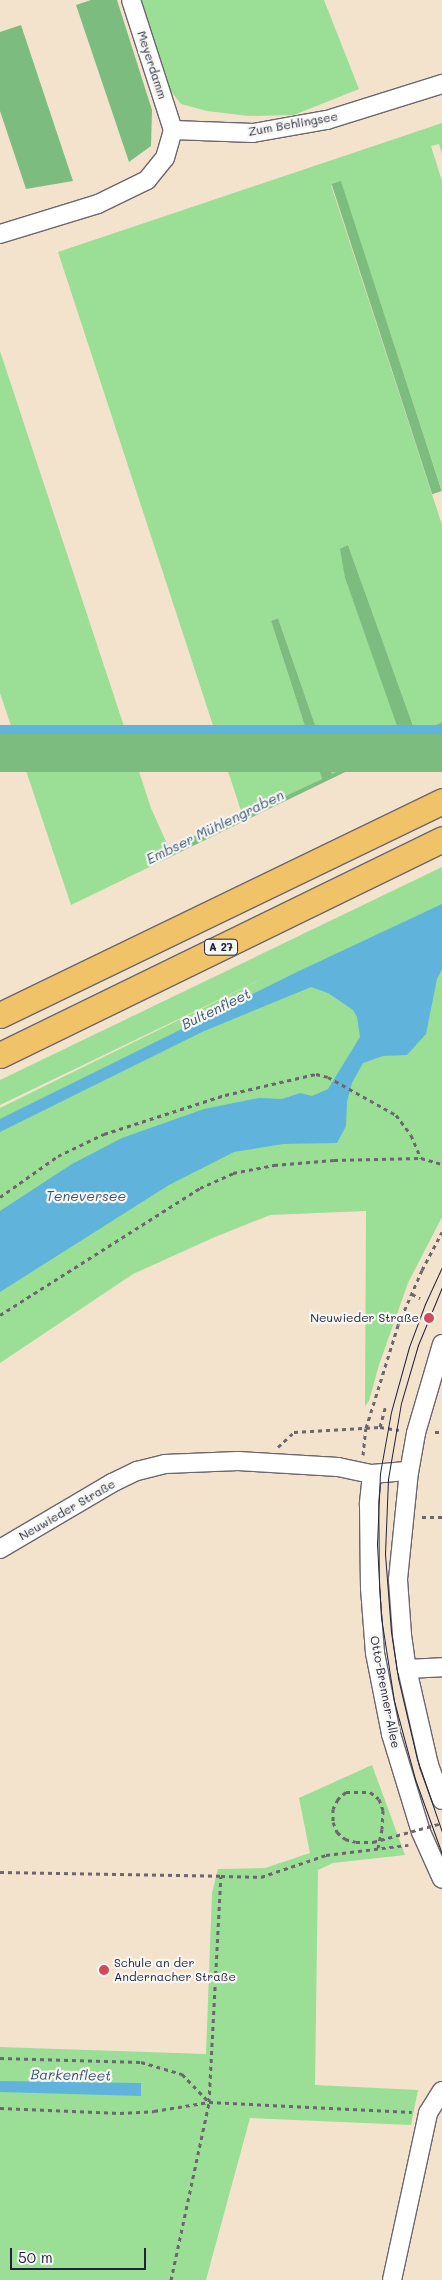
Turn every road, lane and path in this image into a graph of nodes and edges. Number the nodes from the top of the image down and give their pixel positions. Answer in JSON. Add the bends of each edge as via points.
{"nodes":[{"id":1,"x":131,"y":0,"type":"edge"},
{"id":2,"x":442,"y":84,"type":"edge"},
{"id":3,"x":173,"y":130,"type":"junction"},
{"id":4,"x":0,"y":234,"type":"edge"},
{"id":5,"x":442,"y":802,"type":"edge"},
{"id":6,"x":442,"y":839,"type":"edge"},
{"id":7,"x":0,"y":1015,"type":"edge"},
{"id":8,"x":0,"y":1055,"type":"edge"},
{"id":9,"x":422,"y":1158,"type":"junction"},
{"id":10,"x":442,"y":1164,"type":"edge"},
{"id":11,"x":0,"y":1197,"type":"edge"},
{"id":12,"x":442,"y":1232,"type":"edge"},
{"id":13,"x":411,"y":1294,"type":"junction"},
{"id":14,"x":420,"y":1298,"type":"dead end"},
{"id":15,"x":0,"y":1315,"type":"edge"},
{"id":16,"x":442,"y":1344,"type":"edge"},
{"id":17,"x":385,"y":1408,"type":"dead end"},
{"id":18,"x":380,"y":1427,"type":"junction"},
{"id":19,"x":366,"y":1428,"type":"junction"},
{"id":20,"x":416,"y":1433,"type":"junction"},
{"id":21,"x":261,"y":1462,"type":"junction"},
{"id":22,"x":409,"y":1472,"type":"junction"},
{"id":23,"x":372,"y":1474,"type":"junction"},
{"id":24,"x":0,"y":1549,"type":"edge"},
{"id":25,"x":442,"y":1667,"type":"edge"},
{"id":26,"x":407,"y":1669,"type":"junction"},
{"id":27,"x":442,"y":1800,"type":"edge"},
{"id":28,"x":442,"y":1823,"type":"edge"},
{"id":29,"x":426,"y":1844,"type":"junction"},
{"id":30,"x":378,"y":1848,"type":"junction"},
{"id":31,"x":0,"y":1872,"type":"edge"},
{"id":32,"x":222,"y":1876,"type":"junction"},
{"id":33,"x":442,"y":1878,"type":"edge"},
{"id":34,"x":0,"y":2058,"type":"edge"},
{"id":35,"x":442,"y":2091,"type":"edge"},
{"id":36,"x":208,"y":2102,"type":"junction"},
{"id":37,"x":0,"y":2108,"type":"edge"},
{"id":38,"x":428,"y":2113,"type":"junction"},
{"id":39,"x":171,"y":2280,"type":"edge"},
{"id":40,"x":392,"y":2280,"type":"edge"}],
"edges":[{"from":1,"to":3,"type":"street","name":"Meyerdamm"},
{"from":2,"to":3,"type":"street","name":"Zum Behlingsee","via":[[327,120],[253,133]]},
{"from":3,"to":4,"type":"street","via":[[165,158],[147,180],[98,204]]},
{"from":5,"to":7,"type":"highway"},
{"from":6,"to":8,"type":"highway","number":"A 27"},
{"from":9,"to":10,"type":"path"},
{"from":9,"to":11,"type":"path","via":[[411,1135],[396,1116],[328,1077],[316,1074],[225,1094],[127,1126],[58,1156]]},
{"from":9,"to":15,"type":"path","via":[[334,1160],[274,1165],[233,1173],[200,1188]]},
{"from":12,"to":13,"type":"path"},
{"from":13,"to":14,"type":"path"},
{"from":13,"to":19,"type":"path"},
{"from":16,"to":20,"type":"street"},
{"from":17,"to":18,"type":"path"},
{"from":18,"to":19,"type":"path"},
{"from":18,"to":20,"type":"path"},
{"from":19,"to":21,"type":"path","via":[[294,1432]]},
{"from":19,"to":23,"type":"path","via":[[361,1453]]},
{"from":20,"to":22,"type":"street"},
{"from":21,"to":23,"type":"street","name":"Neuwieder Straße","via":[[338,1467]]},
{"from":21,"to":24,"type":"street","name":"Neuwieder Straße","via":[[208,1460],[165,1464],[138,1471]]},
{"from":22,"to":23,"type":"street"},
{"from":22,"to":26,"type":"street","via":[[398,1580]]},
{"from":23,"to":29,"type":"street","name":"Otto-Brenner-Allee","via":[[370,1588],[375,1653],[392,1734]]},
{"from":25,"to":26,"type":"street"},
{"from":26,"to":27,"type":"street","via":[[429,1765]]},
{"from":28,"to":30,"type":"path","bridge":true,"via":[[373,1842],[345,1839],[337,1832],[333,1809],[346,1792],[370,1792],[379,1798],[383,1810],[382,1829]]},
{"from":29,"to":30,"type":"path"},
{"from":29,"to":33,"type":"street","name":"Otto-Brenner-Allee"},
{"from":30,"to":32,"type":"path","via":[[326,1855],[261,1877]]},
{"from":31,"to":32,"type":"path"},
{"from":32,"to":36,"type":"path"},
{"from":34,"to":36,"type":"path","via":[[141,2062],[182,2074]]},
{"from":35,"to":38,"type":"street"},
{"from":36,"to":37,"type":"path","via":[[120,2114]]},
{"from":36,"to":38,"type":"path"},
{"from":36,"to":39,"type":"path"},
{"from":38,"to":40,"type":"street"}]}
